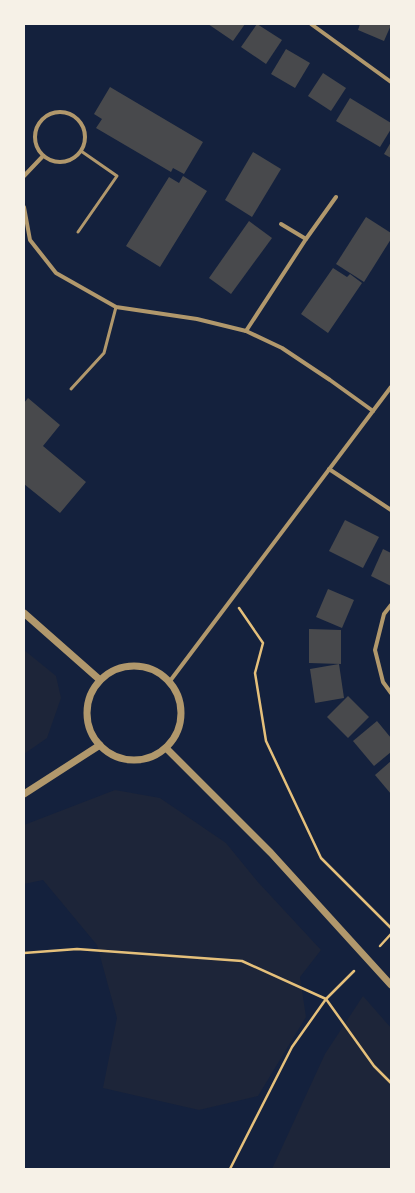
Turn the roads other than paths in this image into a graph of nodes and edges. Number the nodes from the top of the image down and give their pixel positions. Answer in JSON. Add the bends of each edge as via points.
{"nodes":[{"id":1,"x":310,"y":24,"type":"edge"},
{"id":2,"x":391,"y":82,"type":"edge"},
{"id":3,"x":81,"y":151,"type":"junction"},
{"id":4,"x":43,"y":156,"type":"junction"},
{"id":5,"x":24,"y":176,"type":"edge"},
{"id":6,"x":336,"y":197,"type":"dead end"},
{"id":7,"x":24,"y":207,"type":"edge"},
{"id":8,"x":281,"y":224,"type":"dead end"},
{"id":9,"x":78,"y":232,"type":"dead end"},
{"id":10,"x":306,"y":239,"type":"junction"},
{"id":11,"x":116,"y":307,"type":"junction"},
{"id":12,"x":246,"y":331,"type":"junction"},
{"id":13,"x":391,"y":387,"type":"edge"},
{"id":14,"x":71,"y":389,"type":"dead end"},
{"id":15,"x":373,"y":411,"type":"junction"},
{"id":16,"x":329,"y":469,"type":"junction"},
{"id":17,"x":391,"y":510,"type":"edge"},
{"id":18,"x":391,"y":605,"type":"edge"},
{"id":19,"x":24,"y":613,"type":"edge"},
{"id":20,"x":100,"y":680,"type":"junction"},
{"id":21,"x":170,"y":681,"type":"junction"},
{"id":22,"x":391,"y":693,"type":"edge"},
{"id":23,"x":100,"y":746,"type":"junction"},
{"id":24,"x":166,"y":748,"type":"junction"},
{"id":25,"x":24,"y":794,"type":"edge"},
{"id":26,"x":391,"y":985,"type":"edge"}],
"edges":[{"from":1,"to":2,"type":"street"},
{"from":3,"to":4,"type":"street","via":[[66,162],[50,160]]},
{"from":3,"to":4,"type":"street","via":[[85,138],[84,130],[75,117],[59,112],[44,118],[35,133],[35,141]]},
{"from":3,"to":9,"type":"lane","via":[[117,176]]},
{"from":4,"to":5,"type":"street"},
{"from":6,"to":10,"type":"street"},
{"from":7,"to":11,"type":"street","via":[[30,240],[56,273]]},
{"from":8,"to":10,"type":"street"},
{"from":10,"to":12,"type":"street"},
{"from":11,"to":12,"type":"street","via":[[197,319]]},
{"from":11,"to":14,"type":"lane","via":[[104,353]]},
{"from":12,"to":15,"type":"street","via":[[282,348]]},
{"from":13,"to":15,"type":"street"},
{"from":15,"to":16,"type":"street"},
{"from":16,"to":17,"type":"street"},
{"from":16,"to":21,"type":"street"},
{"from":18,"to":22,"type":"street","via":[[384,614],[375,650],[383,682]]},
{"from":19,"to":20,"type":"street"},
{"from":20,"to":21,"type":"street","via":[[113,670],[126,666],[148,667]]},
{"from":20,"to":23,"type":"street","via":[[94,687],[88,703],[87,715],[91,734]]},
{"from":21,"to":24,"type":"street","via":[[182,709],[179,728],[174,740]]},
{"from":23,"to":24,"type":"street","via":[[110,754],[130,760],[155,755]]},
{"from":23,"to":25,"type":"street"},
{"from":24,"to":26,"type":"street","via":[[271,853]]}]}
